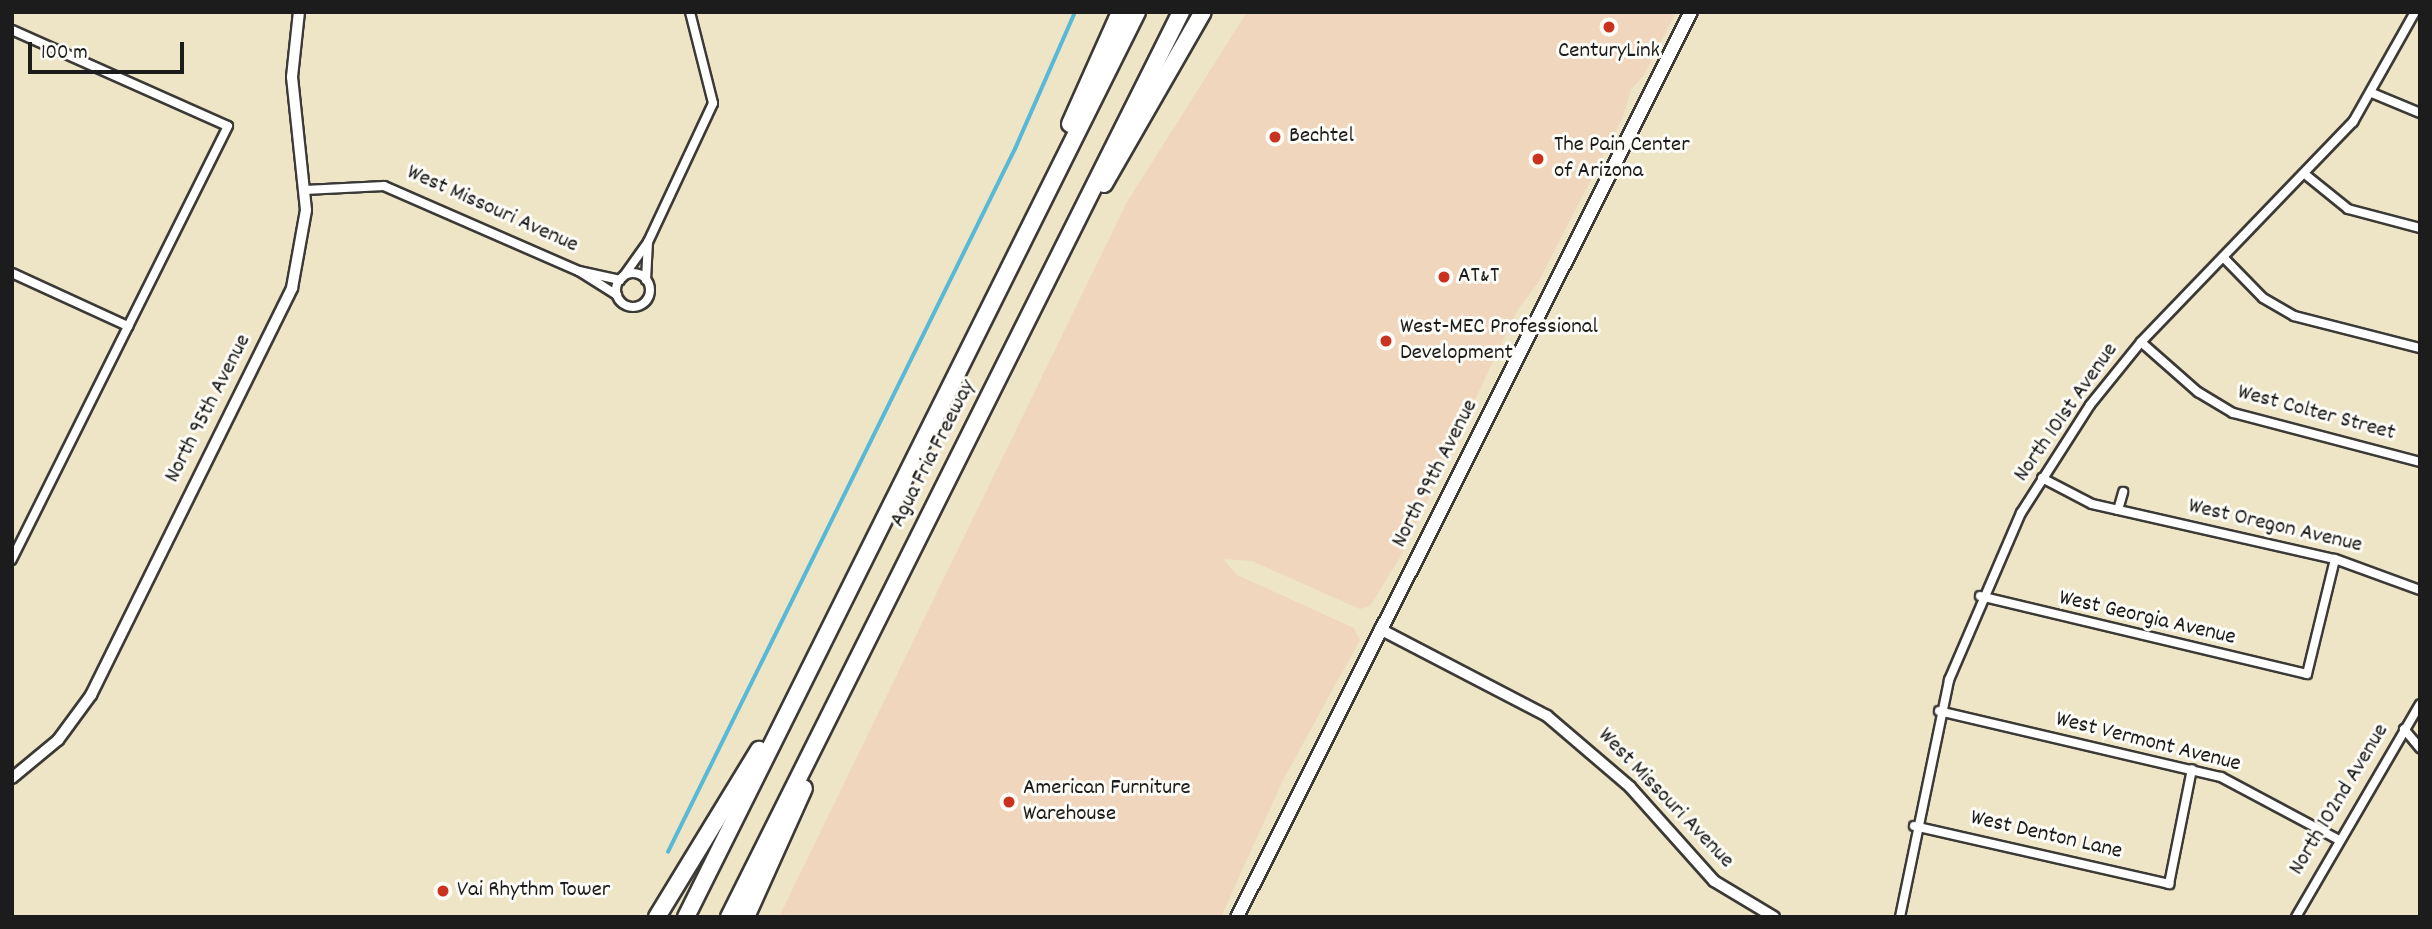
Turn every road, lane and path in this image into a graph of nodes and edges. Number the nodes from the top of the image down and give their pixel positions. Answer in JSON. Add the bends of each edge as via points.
{"nodes":[{"id":1,"x":299,"y":12,"type":"edge"},
{"id":2,"x":690,"y":12,"type":"edge"},
{"id":3,"x":1120,"y":12,"type":"edge"},
{"id":4,"x":1138,"y":12,"type":"edge"},
{"id":5,"x":1181,"y":12,"type":"edge"},
{"id":6,"x":1203,"y":12,"type":"edge"},
{"id":7,"x":1691,"y":12,"type":"edge"},
{"id":8,"x":2414,"y":12,"type":"edge"},
{"id":9,"x":12,"y":30,"type":"edge"},
{"id":10,"x":2372,"y":93,"type":"junction"},
{"id":11,"x":2420,"y":113,"type":"edge"},
{"id":12,"x":2306,"y":175,"type":"junction"},
{"id":13,"x":305,"y":190,"type":"junction"},
{"id":14,"x":1030,"y":224,"type":"junction"},
{"id":15,"x":2420,"y":228,"type":"edge"},
{"id":16,"x":648,"y":242,"type":"junction"},
{"id":17,"x":1065,"y":242,"type":"junction"},
{"id":18,"x":2222,"y":257,"type":"junction"},
{"id":19,"x":579,"y":271,"type":"junction"},
{"id":20,"x":12,"y":273,"type":"edge"},
{"id":21,"x":622,"y":279,"type":"junction"},
{"id":22,"x":646,"y":280,"type":"junction"},
{"id":23,"x":617,"y":295,"type":"junction"},
{"id":24,"x":128,"y":326,"type":"junction"},
{"id":25,"x":2141,"y":342,"type":"junction"},
{"id":26,"x":2420,"y":348,"type":"edge"},
{"id":27,"x":2420,"y":462,"type":"edge"},
{"id":28,"x":2042,"y":478,"type":"junction"},
{"id":29,"x":2123,"y":492,"type":"dead end"},
{"id":30,"x":2118,"y":510,"type":"junction"},
{"id":31,"x":2334,"y":559,"type":"junction"},
{"id":32,"x":12,"y":560,"type":"edge"},
{"id":33,"x":2420,"y":590,"type":"edge"},
{"id":34,"x":1980,"y":597,"type":"junction"},
{"id":35,"x":1380,"y":629,"type":"junction"},
{"id":36,"x":802,"y":683,"type":"junction"},
{"id":37,"x":838,"y":699,"type":"junction"},
{"id":38,"x":2420,"y":704,"type":"edge"},
{"id":39,"x":1939,"y":711,"type":"junction"},
{"id":40,"x":2404,"y":729,"type":"junction"},
{"id":41,"x":2420,"y":748,"type":"edge"},
{"id":42,"x":2192,"y":769,"type":"junction"},
{"id":43,"x":12,"y":778,"type":"edge"},
{"id":44,"x":1914,"y":826,"type":"junction"},
{"id":45,"x":2337,"y":839,"type":"junction"},
{"id":46,"x":657,"y":917,"type":"edge"},
{"id":47,"x":687,"y":917,"type":"edge"},
{"id":48,"x":729,"y":917,"type":"edge"},
{"id":49,"x":746,"y":917,"type":"edge"},
{"id":50,"x":1237,"y":917,"type":"edge"},
{"id":51,"x":1774,"y":917,"type":"edge"},
{"id":52,"x":1899,"y":917,"type":"edge"},
{"id":53,"x":2296,"y":917,"type":"edge"}],
"edges":[{"from":1,"to":13,"type":"street","name":"North 95th Avenue","via":[[292,77]]},
{"from":2,"to":16,"type":"street","via":[[713,103]]},
{"from":3,"to":14,"type":"highway"},
{"from":4,"to":14,"type":"highway","name":"Agua Fria Freeway"},
{"from":5,"to":17,"type":"highway","name":"Agua Fria Freeway"},
{"from":6,"to":17,"type":"highway"},
{"from":7,"to":35,"type":"main road","name":"North 99th Avenue"},
{"from":8,"to":10,"type":"street","name":"North 101st Avenue"},
{"from":9,"to":24,"type":"street","via":[[228,125]]},
{"from":10,"to":11,"type":"street"},
{"from":10,"to":12,"type":"street","name":"North 101st Avenue"},
{"from":12,"to":15,"type":"street","via":[[2348,209]]},
{"from":12,"to":18,"type":"street","name":"North 101st Avenue"},
{"from":13,"to":19,"type":"street","name":"West Missouri Avenue","via":[[384,186]]},
{"from":13,"to":43,"type":"street","name":"North 95th Avenue","via":[[304,244],[285,305],[100,678],[70,727]]},
{"from":14,"to":36,"type":"highway","name":"Agua Fria Freeway"},
{"from":16,"to":21,"type":"street"},
{"from":16,"to":22,"type":"street"},
{"from":17,"to":37,"type":"highway","name":"Agua Fria Freeway"},
{"from":18,"to":25,"type":"street","name":"North 101st Avenue"},
{"from":18,"to":26,"type":"street","via":[[2284,312]]},
{"from":19,"to":21,"type":"street","name":"West Missouri Avenue"},
{"from":19,"to":23,"type":"street","name":"West Missouri Avenue"},
{"from":20,"to":24,"type":"street"},
{"from":21,"to":22,"type":"street"},
{"from":21,"to":23,"type":"street"},
{"from":22,"to":23,"type":"street","via":[[650,294],[640,305],[626,306]]},
{"from":24,"to":32,"type":"street"},
{"from":25,"to":27,"type":"street","name":"West Colter Street","via":[[2198,393],[2233,413]]},
{"from":25,"to":28,"type":"street","name":"North 101st Avenue"},
{"from":28,"to":30,"type":"street","name":"West Oregon Avenue"},
{"from":28,"to":34,"type":"street","name":"North 101st Avenue"},
{"from":29,"to":30,"type":"street"},
{"from":30,"to":31,"type":"street","name":"West Oregon Avenue"},
{"from":31,"to":33,"type":"street","name":"West Oregon Avenue"},
{"from":31,"to":34,"type":"street","name":"West Georgia Avenue","via":[[2307,674]]},
{"from":34,"to":39,"type":"street","name":"North 101st Avenue"},
{"from":35,"to":50,"type":"main road","name":"North 99th Avenue"},
{"from":35,"to":51,"type":"street","name":"West Missouri Avenue","via":[[1547,716],[1630,787],[1714,881]]},
{"from":36,"to":46,"type":"highway"},
{"from":36,"to":47,"type":"highway","name":"Agua Fria Freeway"},
{"from":37,"to":48,"type":"highway","name":"Agua Fria Freeway"},
{"from":37,"to":49,"type":"highway"},
{"from":38,"to":40,"type":"street","name":"North 102nd Avenue"},
{"from":39,"to":42,"type":"street","name":"West Vermont Avenue"},
{"from":39,"to":44,"type":"street","name":"North 101st Avenue"},
{"from":40,"to":41,"type":"street"},
{"from":40,"to":45,"type":"street","name":"North 102nd Avenue"},
{"from":42,"to":44,"type":"street","name":"West Denton Lane","via":[[2169,884]]},
{"from":42,"to":45,"type":"street","name":"West Vermont Avenue","via":[[2245,786]]},
{"from":44,"to":52,"type":"street","name":"North 101st Avenue"},
{"from":45,"to":53,"type":"street","name":"North 102nd Avenue"}]}
